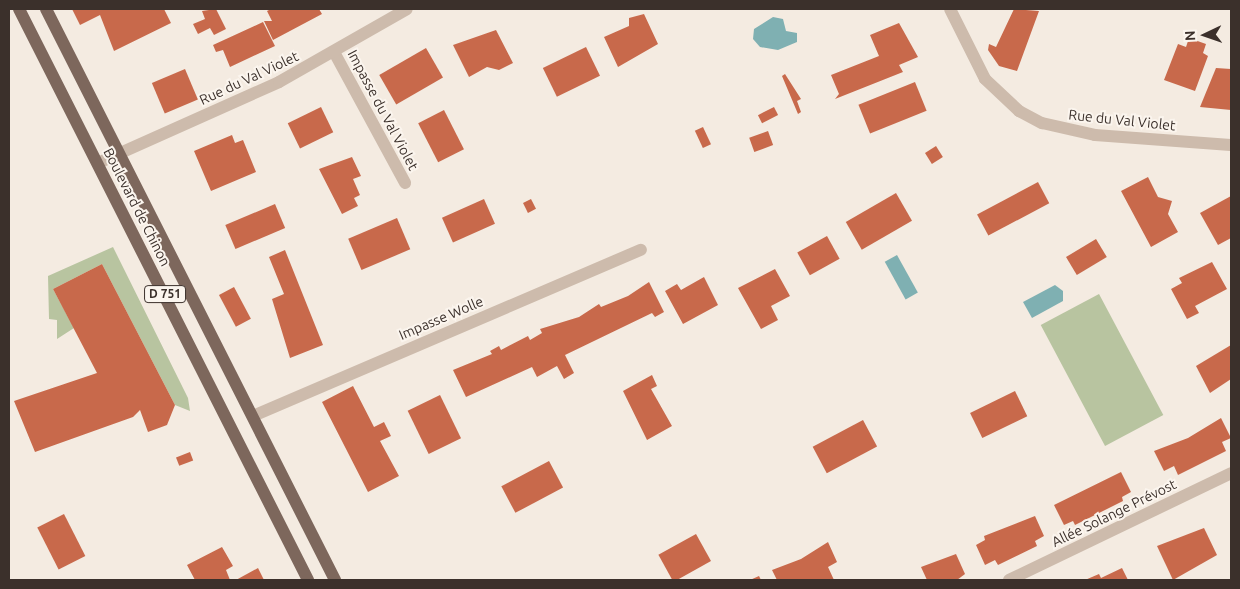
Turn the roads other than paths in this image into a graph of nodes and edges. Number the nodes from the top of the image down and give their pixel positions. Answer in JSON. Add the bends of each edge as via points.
{"nodes":[{"id":1,"x":19,"y":9,"type":"edge"},
{"id":2,"x":46,"y":9,"type":"edge"},
{"id":3,"x":407,"y":9,"type":"edge"},
{"id":4,"x":950,"y":9,"type":"edge"},
{"id":5,"x":334,"y":52,"type":"junction"},
{"id":6,"x":1231,"y":145,"type":"edge"},
{"id":7,"x":118,"y":154,"type":"junction"},
{"id":8,"x":98,"y":164,"type":"junction"},
{"id":9,"x":405,"y":183,"type":"dead end"},
{"id":10,"x":641,"y":250,"type":"dead end"},
{"id":11,"x":253,"y":416,"type":"junction"},
{"id":12,"x":1231,"y":473,"type":"edge"},
{"id":13,"x":308,"y":580,"type":"edge"},
{"id":14,"x":335,"y":580,"type":"edge"},
{"id":15,"x":1009,"y":580,"type":"edge"}],
"edges":[{"from":1,"to":8,"type":"main road","name":"Boulevard de Chinon","number":"D 751"},
{"from":2,"to":7,"type":"main road","name":"Boulevard de Chinon","number":"D 751"},
{"from":3,"to":5,"type":"street","name":"Rue du Val Violet"},
{"from":4,"to":6,"type":"street","name":"Rue du Val Violet","via":[[985,79],[1019,111],[1042,123],[1095,135]]},
{"from":5,"to":7,"type":"street","name":"Rue du Val Violet"},
{"from":5,"to":9,"type":"street","name":"Impasse du Val Violet"},
{"from":7,"to":8,"type":"street","name":"Rue du Val Violet"},
{"from":7,"to":11,"type":"main road","name":"Boulevard de Chinon","number":"D 751"},
{"from":8,"to":13,"type":"main road","name":"Boulevard de Chinon","number":"D 751"},
{"from":10,"to":11,"type":"street","name":"Impasse Wolle"},
{"from":11,"to":14,"type":"main road","name":"Boulevard de Chinon","number":"D 751"},
{"from":12,"to":15,"type":"street","name":"Allée Solange Prévost"}]}
